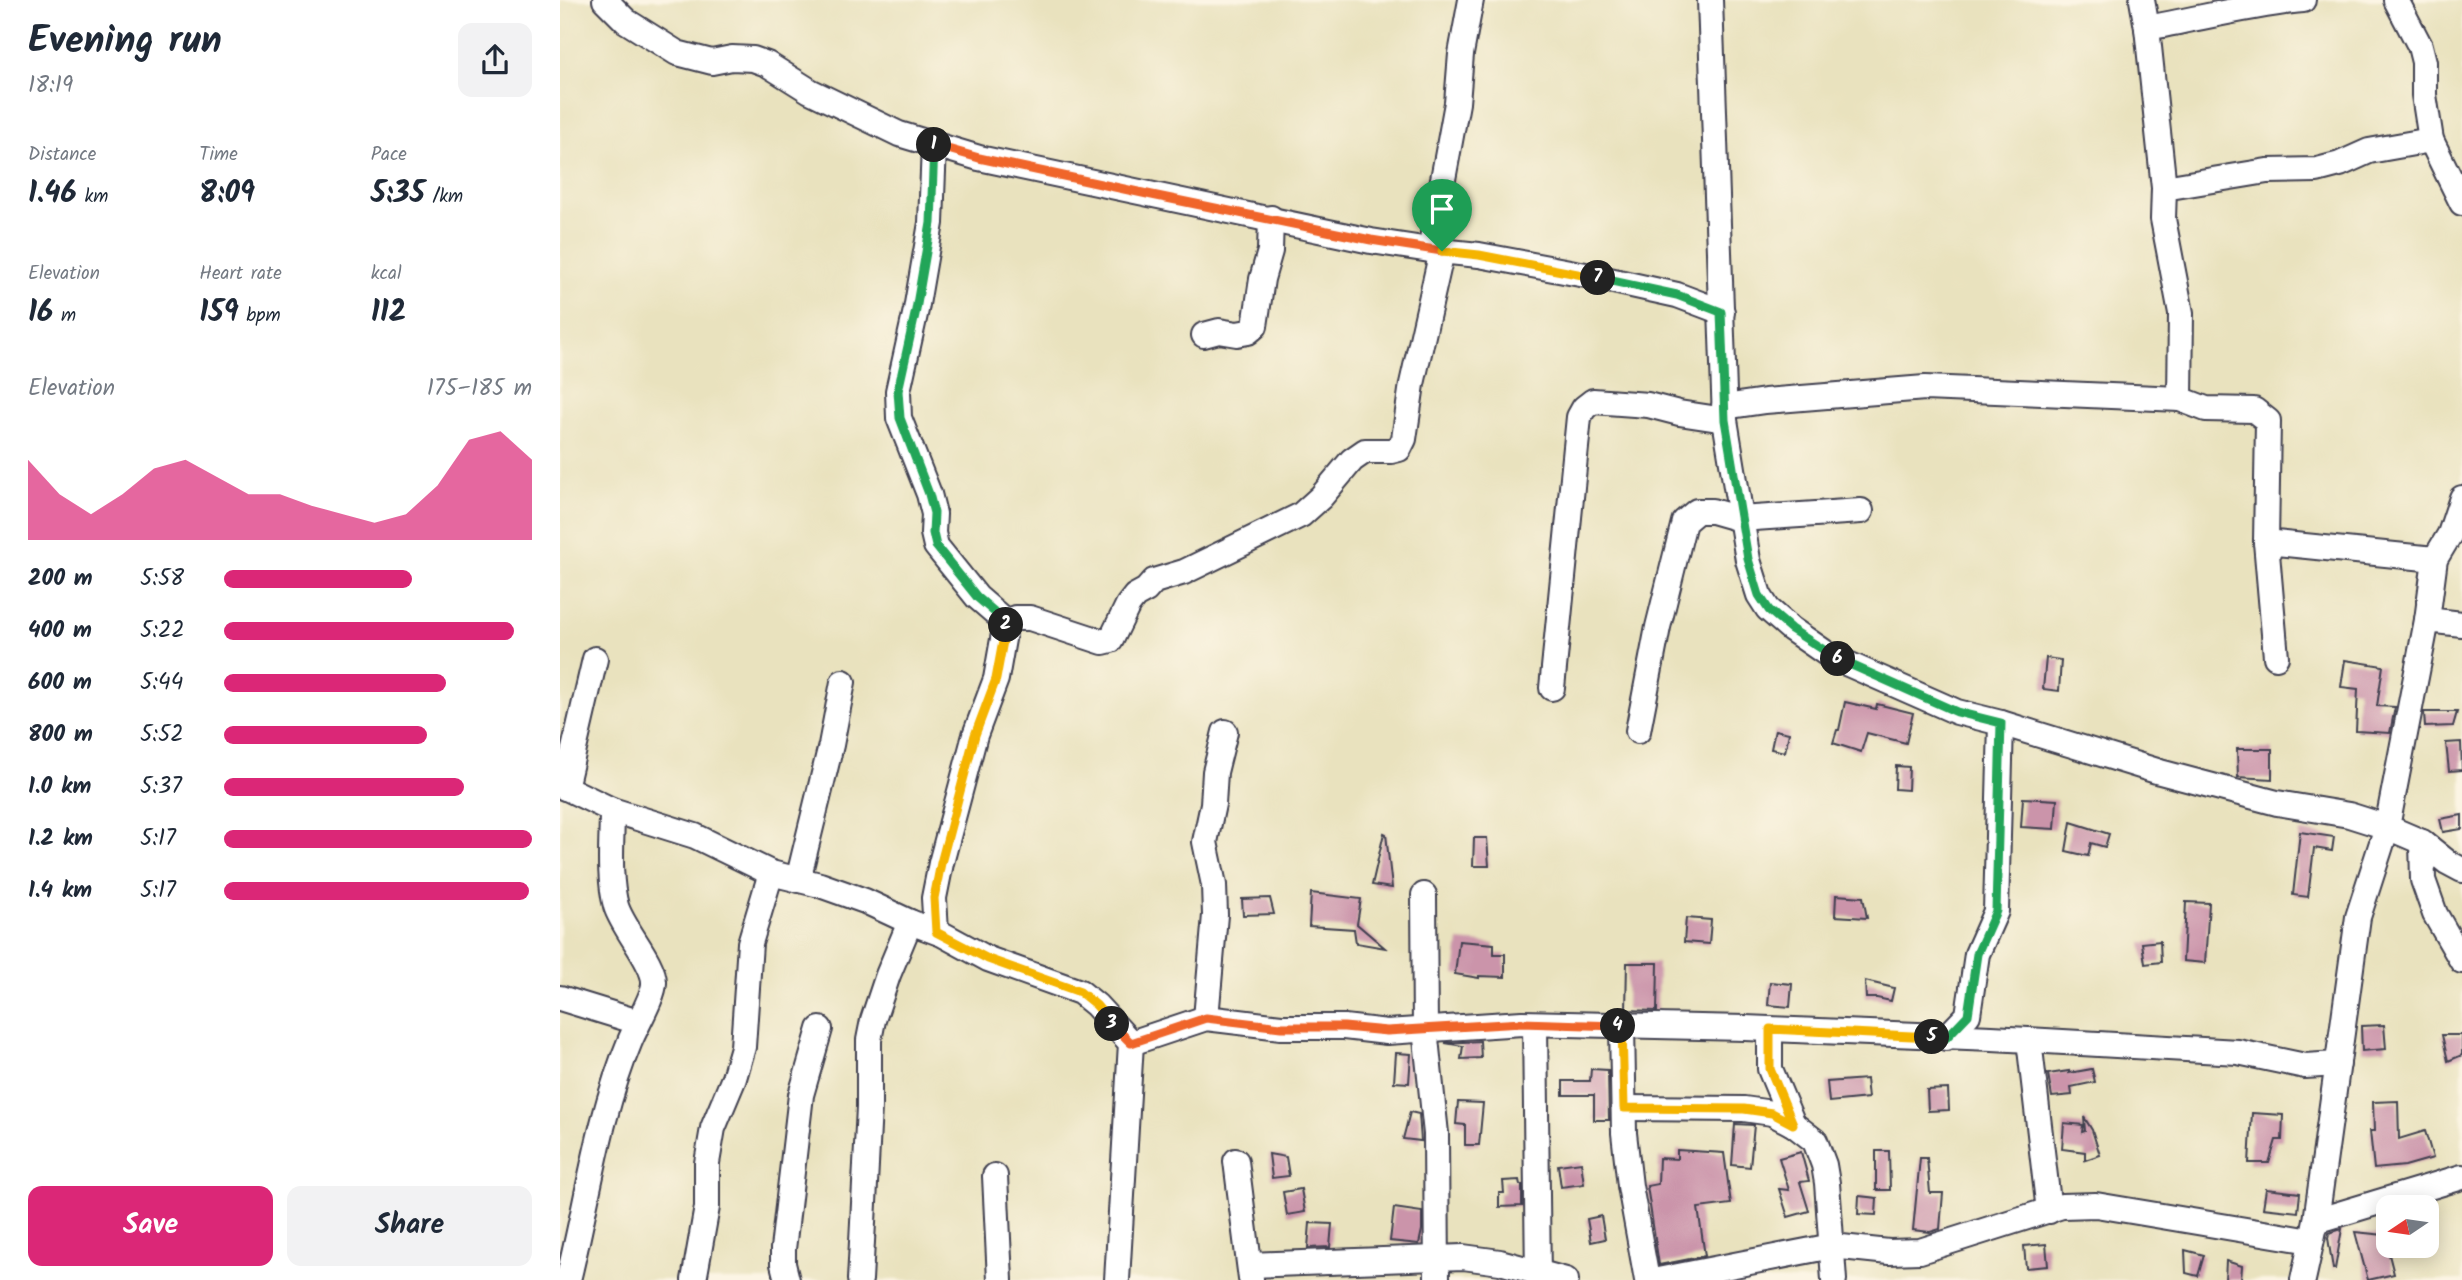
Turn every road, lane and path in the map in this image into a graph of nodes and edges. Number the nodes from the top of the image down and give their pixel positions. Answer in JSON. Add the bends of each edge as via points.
{"nodes":[{"id":1,"x":605,"y":0,"type":"edge"},
{"id":2,"x":1471,"y":0,"type":"edge"},
{"id":3,"x":1710,"y":0,"type":"edge"},
{"id":4,"x":2142,"y":0,"type":"edge"},
{"id":5,"x":2302,"y":0,"type":"edge"},
{"id":6,"x":2396,"y":0,"type":"edge"},
{"id":7,"x":2147,"y":28,"type":"junction"},
{"id":8,"x":2431,"y":140,"type":"junction"},
{"id":9,"x":934,"y":145,"type":"junction"},
{"id":10,"x":2164,"y":188,"type":"junction"},
{"id":11,"x":2462,"y":203,"type":"edge"},
{"id":12,"x":1270,"y":218,"type":"junction"},
{"id":13,"x":1436,"y":251,"type":"junction"},
{"id":14,"x":1721,"y":312,"type":"junction"},
{"id":15,"x":1204,"y":335,"type":"dead end"},
{"id":16,"x":2180,"y":399,"type":"junction"},
{"id":17,"x":1725,"y":414,"type":"junction"},
{"id":18,"x":2462,"y":498,"type":"edge"},
{"id":19,"x":1861,"y":511,"type":"dead end"},
{"id":20,"x":1740,"y":519,"type":"junction"},
{"id":21,"x":2266,"y":542,"type":"junction"},
{"id":22,"x":2435,"y":559,"type":"junction"},
{"id":23,"x":2427,"y":620,"type":"junction"},
{"id":24,"x":1006,"y":622,"type":"junction"},
{"id":25,"x":2462,"y":624,"type":"edge"},
{"id":26,"x":2276,"y":657,"type":"dead end"},
{"id":27,"x":595,"y":659,"type":"dead end"},
{"id":28,"x":843,"y":682,"type":"dead end"},
{"id":29,"x":1552,"y":688,"type":"dead end"},
{"id":30,"x":2001,"y":723,"type":"junction"},
{"id":31,"x":1638,"y":731,"type":"dead end"},
{"id":32,"x":1225,"y":732,"type":"dead end"},
{"id":33,"x":562,"y":786,"type":"edge"},
{"id":34,"x":612,"y":810,"type":"junction"},
{"id":35,"x":2387,"y":827,"type":"junction"},
{"id":36,"x":2422,"y":842,"type":"junction"},
{"id":37,"x":2462,"y":870,"type":"edge"},
{"id":38,"x":771,"y":873,"type":"junction"},
{"id":39,"x":798,"y":880,"type":"junction"},
{"id":40,"x":1424,"y":895,"type":"dead end"},
{"id":41,"x":910,"y":922,"type":"junction"},
{"id":42,"x":936,"y":932,"type":"junction"},
{"id":43,"x":2462,"y":961,"type":"edge"},
{"id":44,"x":560,"y":998,"type":"edge"},
{"id":45,"x":1968,"y":1015,"type":"junction"},
{"id":46,"x":1206,"y":1018,"type":"junction"},
{"id":47,"x":638,"y":1022,"type":"junction"},
{"id":48,"x":1535,"y":1024,"type":"junction"},
{"id":49,"x":1622,"y":1026,"type":"junction"},
{"id":50,"x":820,"y":1029,"type":"dead end"},
{"id":51,"x":1426,"y":1029,"type":"junction"},
{"id":52,"x":1770,"y":1029,"type":"junction"},
{"id":53,"x":1946,"y":1038,"type":"junction"},
{"id":54,"x":1993,"y":1038,"type":"junction"},
{"id":55,"x":2029,"y":1040,"type":"junction"},
{"id":56,"x":1131,"y":1043,"type":"junction"},
{"id":57,"x":2338,"y":1064,"type":"junction"},
{"id":58,"x":1624,"y":1108,"type":"junction"},
{"id":59,"x":1793,"y":1124,"type":"junction"},
{"id":60,"x":1236,"y":1161,"type":"dead end"},
{"id":61,"x":995,"y":1176,"type":"dead end"},
{"id":62,"x":2462,"y":1177,"type":"edge"},
{"id":63,"x":2049,"y":1210,"type":"junction"},
{"id":64,"x":2313,"y":1231,"type":"junction"},
{"id":65,"x":1832,"y":1246,"type":"junction"},
{"id":66,"x":1437,"y":1269,"type":"edge"},
{"id":67,"x":1358,"y":1271,"type":"edge"},
{"id":68,"x":1251,"y":1273,"type":"edge"},
{"id":69,"x":1537,"y":1276,"type":"edge"},
{"id":70,"x":569,"y":1280,"type":"edge"},
{"id":71,"x":694,"y":1280,"type":"edge"},
{"id":72,"x":787,"y":1280,"type":"edge"},
{"id":73,"x":860,"y":1280,"type":"edge"},
{"id":74,"x":1000,"y":1280,"type":"edge"},
{"id":75,"x":1117,"y":1280,"type":"edge"},
{"id":76,"x":1566,"y":1280,"type":"edge"},
{"id":77,"x":1647,"y":1280,"type":"edge"},
{"id":78,"x":1658,"y":1280,"type":"edge"},
{"id":79,"x":1834,"y":1280,"type":"edge"},
{"id":80,"x":2303,"y":1280,"type":"edge"}],
"edges":[{"from":1,"to":9,"type":"street","via":[[626,21],[677,53],[712,62],[732,58],[767,64],[863,118]]},
{"from":2,"to":13,"type":"street"},
{"from":3,"to":14,"type":"street"},
{"from":4,"to":7,"type":"street"},
{"from":5,"to":7,"type":"street"},
{"from":6,"to":8,"type":"street","via":[[2424,62]]},
{"from":7,"to":10,"type":"street"},
{"from":8,"to":10,"type":"street","via":[[2368,151],[2316,170],[2267,172]]},
{"from":8,"to":11,"type":"street"},
{"from":9,"to":12,"type":"street"},
{"from":9,"to":24,"type":"street","via":[[931,223],[898,391],[900,418],[929,494],[936,546],[977,597]]},
{"from":10,"to":16,"type":"street","via":[[2163,219],[2182,313]]},
{"from":12,"to":13,"type":"street"},
{"from":12,"to":15,"type":"street","via":[[1270,251],[1255,326],[1237,334],[1219,331]]},
{"from":13,"to":14,"type":"street","via":[[1591,276],[1677,295]]},
{"from":13,"to":24,"type":"street","via":[[1399,449],[1365,451],[1301,515],[1184,572],[1154,581],[1128,604],[1111,640],[1103,642],[1030,618]]},
{"from":14,"to":17,"type":"street"},
{"from":16,"to":17,"type":"street","via":[[1925,388],[1765,401]]},
{"from":16,"to":21,"type":"street","via":[[2206,409],[2254,410],[2268,421]]},
{"from":17,"to":20,"type":"street"},
{"from":17,"to":29,"type":"street","via":[[1593,401],[1584,408],[1579,417]]},
{"from":18,"to":22,"type":"street","via":[[2450,534]]},
{"from":19,"to":20,"type":"street"},
{"from":20,"to":30,"type":"street","via":[[1759,595],[1791,629],[1830,656],[1957,712]]},
{"from":20,"to":31,"type":"street","via":[[1697,511],[1684,522]]},
{"from":21,"to":22,"type":"street"},
{"from":21,"to":26,"type":"street"},
{"from":22,"to":23,"type":"street"},
{"from":23,"to":25,"type":"street"},
{"from":23,"to":35,"type":"street"},
{"from":24,"to":42,"type":"street","via":[[996,679],[975,735],[941,863],[934,898]]},
{"from":27,"to":33,"type":"street"},
{"from":28,"to":39,"type":"street"},
{"from":30,"to":35,"type":"street","via":[[2173,776]]},
{"from":30,"to":45,"type":"street","via":[[1996,911],[1977,954]]},
{"from":32,"to":46,"type":"street","via":[[1205,842],[1215,915]]},
{"from":33,"to":34,"type":"street"},
{"from":34,"to":38,"type":"street","via":[[695,836]]},
{"from":34,"to":47,"type":"street","via":[[616,906],[654,981]]},
{"from":35,"to":36,"type":"street"},
{"from":35,"to":57,"type":"street","via":[[2358,917]]},
{"from":36,"to":37,"type":"street"},
{"from":36,"to":43,"type":"street","via":[[2423,880],[2435,914]]},
{"from":38,"to":39,"type":"street"},
{"from":38,"to":71,"type":"street","via":[[750,943],[743,1047],[713,1128],[707,1207]]},
{"from":39,"to":41,"type":"street","via":[[865,901]]},
{"from":40,"to":51,"type":"street"},
{"from":41,"to":42,"type":"street"},
{"from":41,"to":73,"type":"street","via":[[869,1040]]},
{"from":42,"to":56,"type":"street","via":[[988,959],[1080,992]]},
{"from":44,"to":47,"type":"street"},
{"from":45,"to":53,"type":"street"},
{"from":45,"to":54,"type":"street"},
{"from":46,"to":51,"type":"street","via":[[1281,1027]]},
{"from":46,"to":56,"type":"street"},
{"from":47,"to":70,"type":"street","via":[[607,1103]]},
{"from":48,"to":49,"type":"street"},
{"from":48,"to":51,"type":"street"},
{"from":48,"to":69,"type":"street"},
{"from":49,"to":52,"type":"street"},
{"from":49,"to":58,"type":"street"},
{"from":50,"to":72,"type":"street","via":[[801,1095],[783,1249]]},
{"from":51,"to":66,"type":"street","via":[[1436,1134]]},
{"from":52,"to":53,"type":"street"},
{"from":52,"to":59,"type":"street","via":[[1770,1069]]},
{"from":53,"to":54,"type":"street"},
{"from":54,"to":55,"type":"street"},
{"from":55,"to":57,"type":"street","via":[[2238,1052],[2305,1066]]},
{"from":55,"to":63,"type":"street"},
{"from":56,"to":75,"type":"street"},
{"from":57,"to":64,"type":"street"},
{"from":58,"to":59,"type":"street","via":[[1744,1109],[1772,1113]]},
{"from":58,"to":77,"type":"street","via":[[1630,1186]]},
{"from":59,"to":65,"type":"street","via":[[1815,1141],[1824,1166]]},
{"from":60,"to":68,"type":"street"},
{"from":61,"to":74,"type":"street"},
{"from":62,"to":64,"type":"street"},
{"from":63,"to":64,"type":"street","via":[[2096,1205]]},
{"from":63,"to":65,"type":"street","via":[[1920,1251]]},
{"from":64,"to":80,"type":"street"},
{"from":65,"to":78,"type":"street"},
{"from":65,"to":79,"type":"street"},
{"from":66,"to":67,"type":"street"},
{"from":66,"to":69,"type":"street","via":[[1463,1257],[1500,1262]]},
{"from":67,"to":68,"type":"street","via":[[1313,1261]]},
{"from":69,"to":76,"type":"street"}]}
